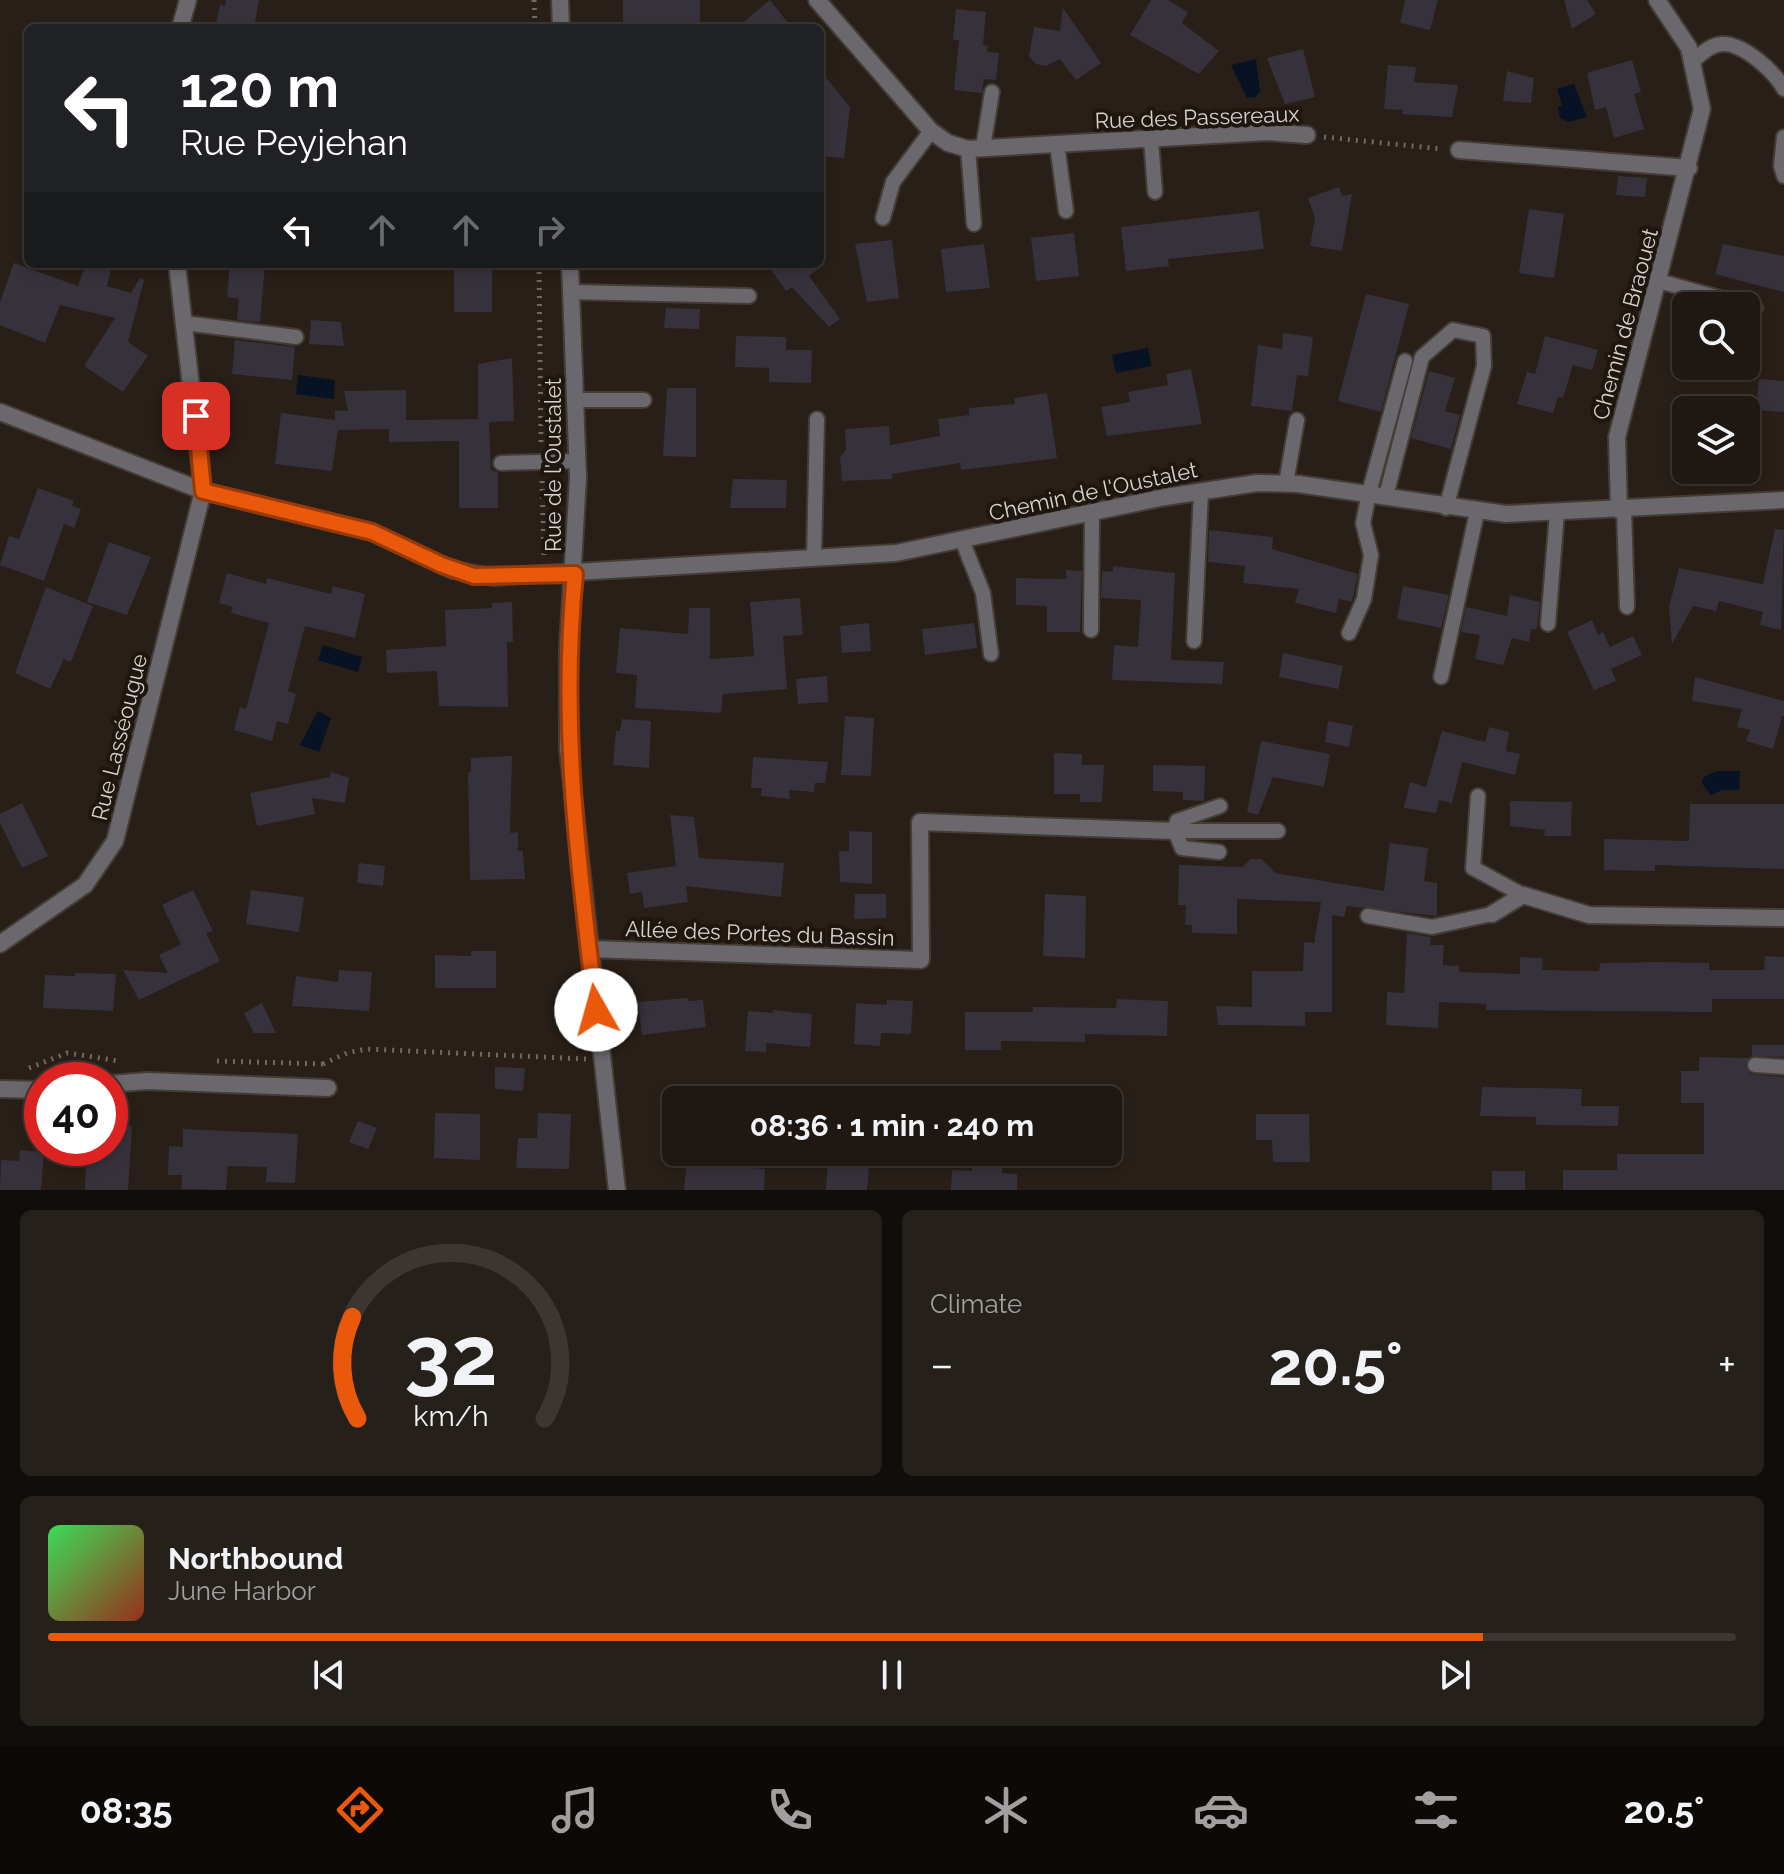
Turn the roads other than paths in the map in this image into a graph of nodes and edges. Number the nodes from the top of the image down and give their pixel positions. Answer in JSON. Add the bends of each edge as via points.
{"nodes":[{"id":1,"x":188,"y":0,"type":"edge"},
{"id":2,"x":560,"y":0,"type":"edge"},
{"id":3,"x":817,"y":0,"type":"edge"},
{"id":4,"x":1657,"y":0,"type":"edge"},
{"id":5,"x":181,"y":24,"type":"edge"},
{"id":6,"x":561,"y":24,"type":"edge"},
{"id":7,"x":1694,"y":60,"type":"junction"},
{"id":8,"x":1784,"y":89,"type":"edge"},
{"id":9,"x":992,"y":92,"type":"dead end"},
{"id":10,"x":931,"y":131,"type":"junction"},
{"id":11,"x":1307,"y":135,"type":"road end"},
{"id":12,"x":1784,"y":137,"type":"edge"},
{"id":13,"x":1151,"y":139,"type":"junction"},
{"id":14,"x":1057,"y":144,"type":"junction"},
{"id":15,"x":976,"y":148,"type":"junction"},
{"id":16,"x":1459,"y":150,"type":"road end"},
{"id":17,"x":1689,"y":168,"type":"junction"},
{"id":18,"x":1784,"y":176,"type":"edge"},
{"id":19,"x":1155,"y":192,"type":"dead end"},
{"id":20,"x":1066,"y":211,"type":"dead end"},
{"id":21,"x":883,"y":218,"type":"dead end"},
{"id":22,"x":974,"y":224,"type":"dead end"},
{"id":23,"x":177,"y":268,"type":"edge"},
{"id":24,"x":570,"y":268,"type":"edge"},
{"id":25,"x":1659,"y":281,"type":"junction"},
{"id":26,"x":571,"y":292,"type":"junction"},
{"id":27,"x":1698,"y":292,"type":"edge"},
{"id":28,"x":749,"y":296,"type":"dead end"},
{"id":29,"x":184,"y":323,"type":"junction"},
{"id":30,"x":296,"y":337,"type":"dead end"},
{"id":31,"x":1405,"y":361,"type":"dead end"},
{"id":32,"x":575,"y":400,"type":"junction"},
{"id":33,"x":644,"y":400,"type":"dead end"},
{"id":34,"x":0,"y":412,"type":"edge"},
{"id":35,"x":817,"y":419,"type":"dead end"},
{"id":36,"x":1297,"y":420,"type":"dead end"},
{"id":37,"x":578,"y":461,"type":"junction"},
{"id":38,"x":501,"y":463,"type":"dead end"},
{"id":39,"x":1286,"y":483,"type":"junction"},
{"id":40,"x":203,"y":491,"type":"junction"},
{"id":41,"x":1201,"y":491,"type":"junction"},
{"id":42,"x":1369,"y":493,"type":"junction"},
{"id":43,"x":1386,"y":496,"type":"junction"},
{"id":44,"x":1784,"y":500,"type":"edge"},
{"id":45,"x":1446,"y":508,"type":"junction"},
{"id":46,"x":1621,"y":510,"type":"junction"},
{"id":47,"x":1092,"y":512,"type":"junction"},
{"id":48,"x":1477,"y":512,"type":"junction"},
{"id":49,"x":1557,"y":513,"type":"junction"},
{"id":50,"x":962,"y":540,"type":"junction"},
{"id":51,"x":814,"y":556,"type":"junction"},
{"id":52,"x":575,"y":574,"type":"junction"},
{"id":53,"x":1627,"y":607,"type":"dead end"},
{"id":54,"x":1548,"y":624,"type":"dead end"},
{"id":55,"x":1091,"y":630,"type":"dead end"},
{"id":56,"x":1349,"y":633,"type":"dead end"},
{"id":57,"x":1194,"y":641,"type":"dead end"},
{"id":58,"x":991,"y":654,"type":"dead end"},
{"id":59,"x":1441,"y":677,"type":"dead end"},
{"id":60,"x":1478,"y":796,"type":"dead end"},
{"id":61,"x":1220,"y":806,"type":"dead end"},
{"id":62,"x":1175,"y":831,"type":"junction"},
{"id":63,"x":1278,"y":831,"type":"dead end"},
{"id":64,"x":1219,"y":852,"type":"dead end"},
{"id":65,"x":1523,"y":895,"type":"junction"},
{"id":66,"x":1492,"y":914,"type":"joint"},
{"id":67,"x":1368,"y":916,"type":"dead end"},
{"id":68,"x":1784,"y":918,"type":"edge"},
{"id":69,"x":0,"y":944,"type":"edge"},
{"id":70,"x":589,"y":949,"type":"junction"},
{"id":71,"x":1755,"y":1065,"type":"dead end"},
{"id":72,"x":1784,"y":1067,"type":"edge"},
{"id":73,"x":128,"y":1083,"type":"edge"},
{"id":74,"x":322,"y":1088,"type":"road end"},
{"id":75,"x":0,"y":1089,"type":"edge"},
{"id":76,"x":24,"y":1090,"type":"edge"},
{"id":77,"x":617,"y":1190,"type":"edge"}],
"edges":[{"from":1,"to":5,"type":"street"},
{"from":2,"to":6,"type":"street"},
{"from":3,"to":10,"type":"street","name":"Rue des Passereaux"},
{"from":4,"to":7,"type":"street","name":"Chemin de Braouet"},
{"from":7,"to":8,"type":"lane","via":[[1711,47],[1730,45],[1774,73]]},
{"from":7,"to":17,"type":"street","name":"Chemin de Braouet","via":[[1702,109]]},
{"from":9,"to":15,"type":"lane"},
{"from":10,"to":15,"type":"street","name":"Rue des Passereaux","via":[[948,143]]},
{"from":10,"to":21,"type":"lane","via":[[893,182]]},
{"from":11,"to":13,"type":"street","name":"Rue des Passereaux"},
{"from":12,"to":18,"type":"lane"},
{"from":13,"to":14,"type":"street","name":"Rue des Passereaux"},
{"from":13,"to":19,"type":"lane"},
{"from":14,"to":15,"type":"street","name":"Rue des Passereaux"},
{"from":14,"to":20,"type":"lane"},
{"from":15,"to":22,"type":"lane"},
{"from":16,"to":17,"type":"street"},
{"from":17,"to":25,"type":"street","name":"Chemin de Braouet"},
{"from":23,"to":29,"type":"street"},
{"from":24,"to":26,"type":"street","name":"Rue de l'Oustalet"},
{"from":25,"to":27,"type":"lane"},
{"from":25,"to":46,"type":"street","name":"Chemin de Braouet","via":[[1617,437]]},
{"from":26,"to":28,"type":"lane"},
{"from":26,"to":32,"type":"street","name":"Rue de l'Oustalet"},
{"from":29,"to":30,"type":"lane"},
{"from":29,"to":40,"type":"street"},
{"from":31,"to":42,"type":"lane"},
{"from":32,"to":33,"type":"lane"},
{"from":32,"to":37,"type":"street","name":"Rue de l'Oustalet"},
{"from":34,"to":40,"type":"street","name":"Chemin de l'Oustalet"},
{"from":35,"to":51,"type":"lane"},
{"from":36,"to":39,"type":"lane"},
{"from":37,"to":38,"type":"lane"},
{"from":37,"to":52,"type":"street","name":"Rue de l'Oustalet"},
{"from":39,"to":41,"type":"street","name":"Chemin de l'Oustalet"},
{"from":39,"to":42,"type":"street","name":"Chemin de l'Oustalet"},
{"from":40,"to":52,"type":"street","name":"Chemin de l'Oustalet","via":[[372,532],[474,576]]},
{"from":40,"to":69,"type":"street","name":"Rue Lasséougue","via":[[111,851],[85,885]]},
{"from":41,"to":47,"type":"street","name":"Chemin de l'Oustalet"},
{"from":41,"to":57,"type":"lane"},
{"from":42,"to":43,"type":"street","name":"Chemin de l'Oustalet"},
{"from":42,"to":56,"type":"lane","via":[[1363,523],[1371,555],[1364,599]]},
{"from":43,"to":45,"type":"street","name":"Chemin de l'Oustalet"},
{"from":43,"to":45,"type":"lane","via":[[1422,357],[1453,330],[1483,336],[1484,366]]},
{"from":44,"to":46,"type":"street"},
{"from":45,"to":48,"type":"street","name":"Chemin de l'Oustalet"},
{"from":46,"to":49,"type":"street","name":"Chemin de l'Oustalet"},
{"from":46,"to":53,"type":"lane"},
{"from":47,"to":50,"type":"street","name":"Chemin de l'Oustalet"},
{"from":47,"to":55,"type":"lane"},
{"from":48,"to":49,"type":"street","name":"Chemin de l'Oustalet"},
{"from":48,"to":59,"type":"lane"},
{"from":49,"to":54,"type":"lane"},
{"from":50,"to":51,"type":"street","name":"Chemin de l'Oustalet","via":[[896,553]]},
{"from":50,"to":58,"type":"lane","via":[[983,593]]},
{"from":51,"to":52,"type":"street","name":"Chemin de l'Oustalet"},
{"from":52,"to":70,"type":"street","name":"Rue de l'Oustalet","via":[[568,648],[568,749]]},
{"from":60,"to":65,"type":"lane","via":[[1473,868]]},
{"from":61,"to":62,"type":"lane","via":[[1177,821]]},
{"from":62,"to":63,"type":"lane"},
{"from":62,"to":64,"type":"lane","via":[[1182,848]]},
{"from":62,"to":70,"type":"street","name":"Allée des Portes du Bassin","via":[[920,822],[921,960]]},
{"from":65,"to":66,"type":"street"},
{"from":65,"to":68,"type":"street","via":[[1589,915]]},
{"from":66,"to":67,"type":"lane","via":[[1432,927]]},
{"from":70,"to":77,"type":"street","name":"Rue de l'Oustalet"},
{"from":71,"to":72,"type":"lane"},
{"from":73,"to":74,"type":"street"},
{"from":75,"to":76,"type":"street"}]}
